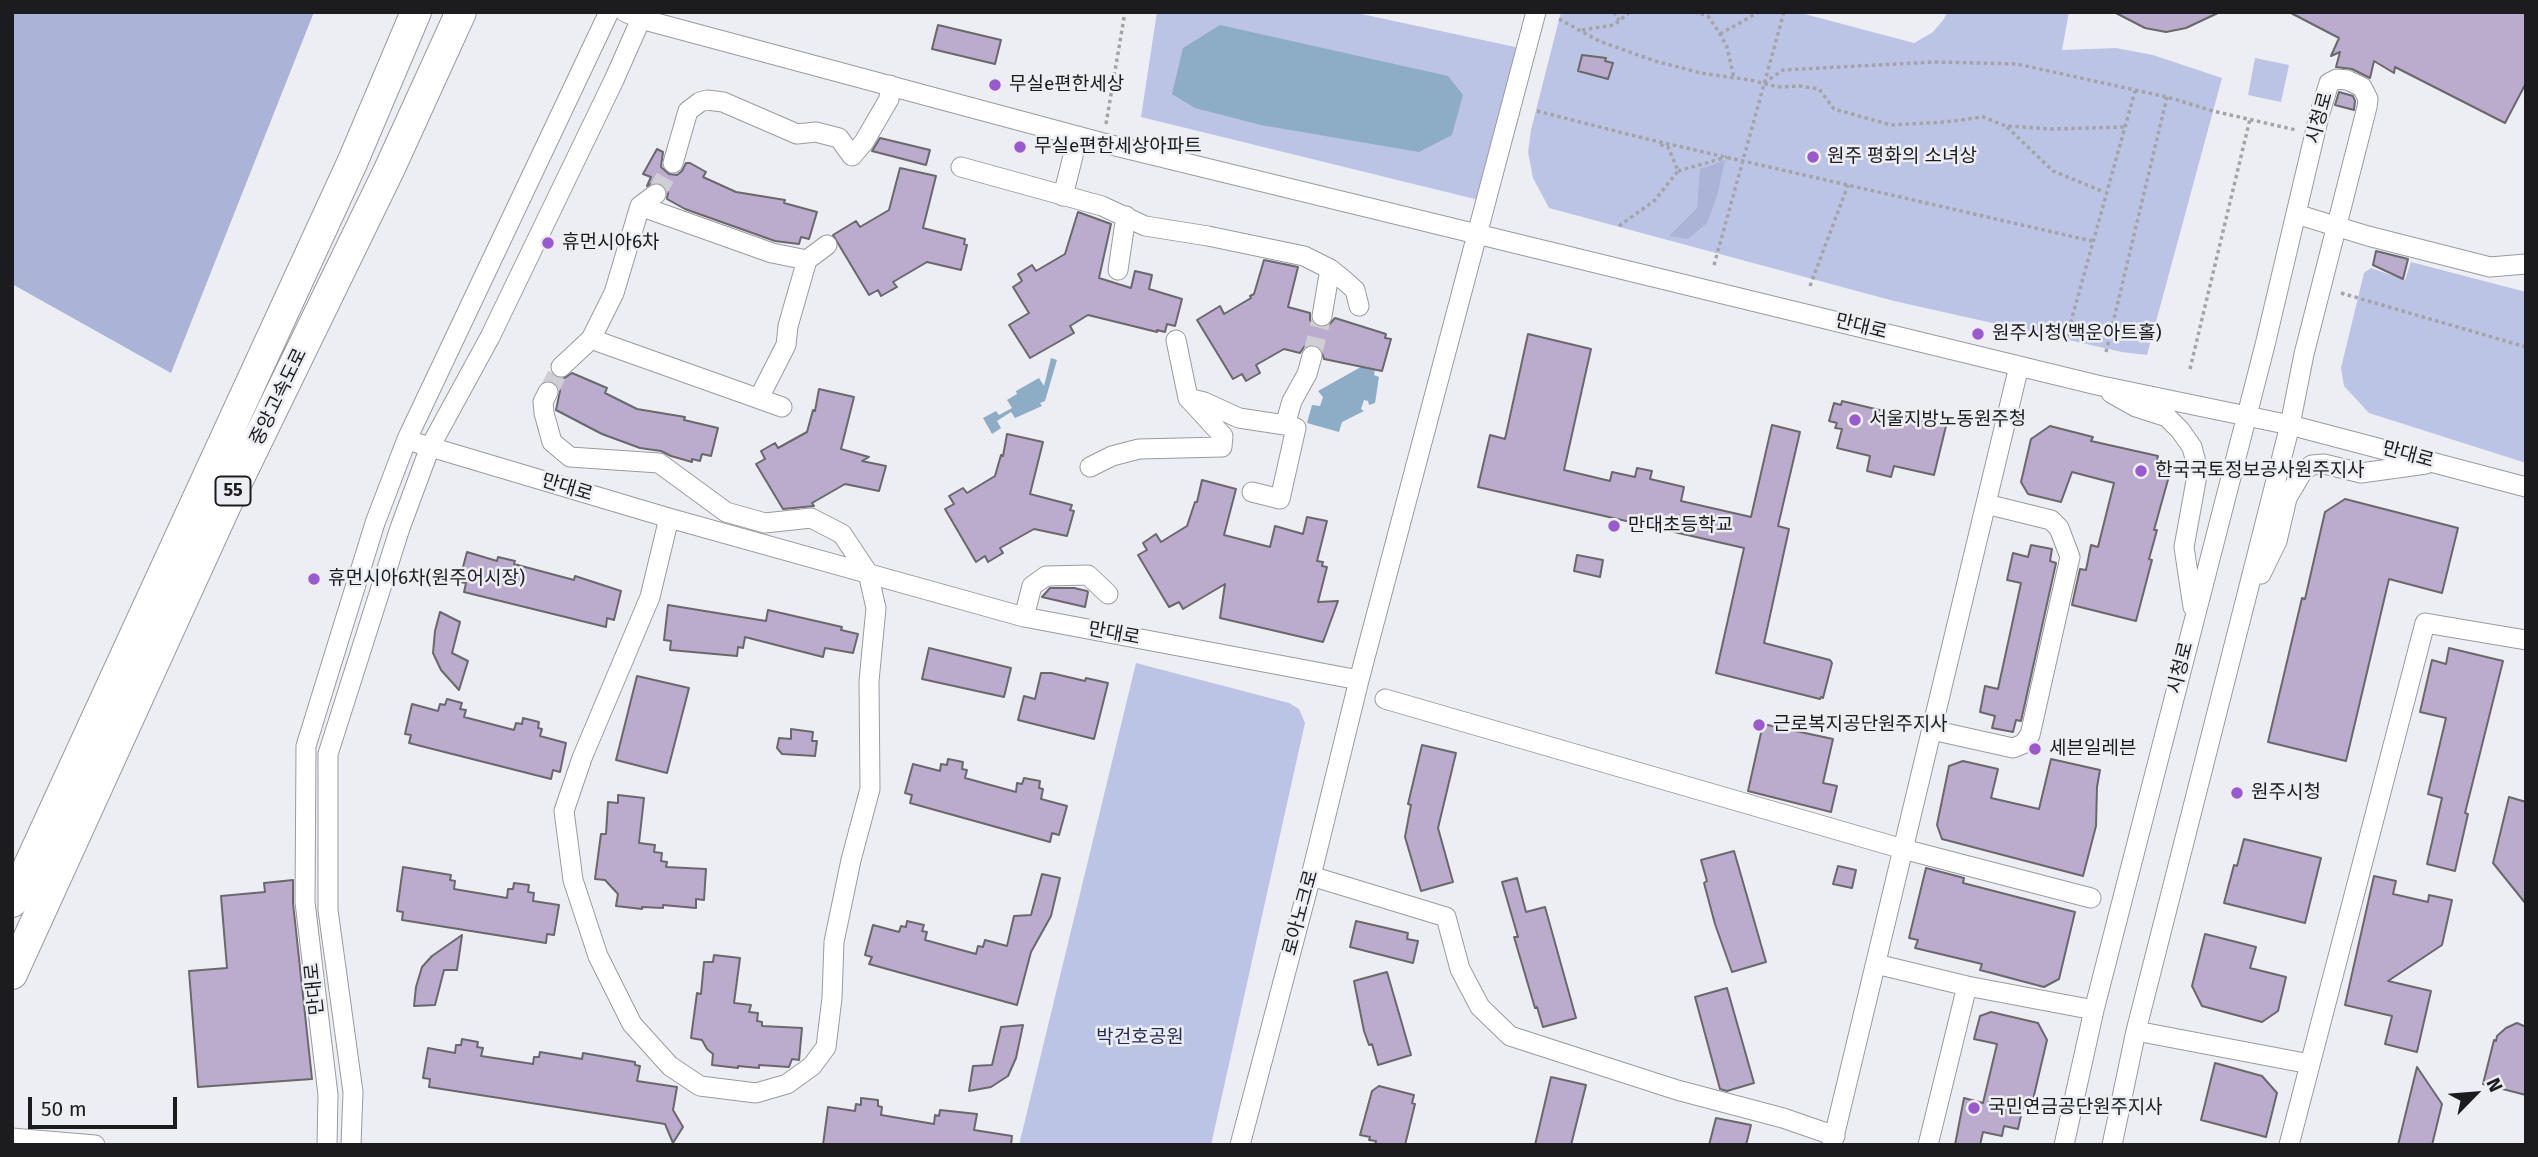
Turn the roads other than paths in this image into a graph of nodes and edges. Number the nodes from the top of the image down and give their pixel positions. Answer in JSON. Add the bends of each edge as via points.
{"nodes":[{"id":1,"x":416,"y":12,"type":"edge"},
{"id":2,"x":461,"y":12,"type":"edge"},
{"id":3,"x":609,"y":12,"type":"edge"},
{"id":4,"x":1536,"y":12,"type":"edge"},
{"id":5,"x":636,"y":14,"type":"edge"},
{"id":6,"x":890,"y":85,"type":"junction"},
{"id":7,"x":1078,"y":135,"type":"junction"},
{"id":8,"x":673,"y":163,"type":"tunnel mouth"},
{"id":9,"x":961,"y":167,"type":"dead end"},
{"id":10,"x":656,"y":194,"type":"tunnel mouth"},
{"id":11,"x":1063,"y":196,"type":"junction"},
{"id":12,"x":640,"y":206,"type":"junction"},
{"id":13,"x":2296,"y":214,"type":"junction"},
{"id":14,"x":1126,"y":216,"type":"junction"},
{"id":15,"x":2336,"y":226,"type":"junction"},
{"id":16,"x":1478,"y":234,"type":"junction"},
{"id":17,"x":827,"y":245,"type":"dead end"},
{"id":18,"x":807,"y":260,"type":"junction"},
{"id":19,"x":2526,"y":264,"type":"edge"},
{"id":20,"x":1330,"y":269,"type":"junction"},
{"id":21,"x":1118,"y":270,"type":"dead end"},
{"id":22,"x":1359,"y":306,"type":"dead end"},
{"id":23,"x":1322,"y":316,"type":"tunnel mouth"},
{"id":24,"x":592,"y":340,"type":"junction"},
{"id":25,"x":1176,"y":340,"type":"dead end"},
{"id":26,"x":1312,"y":356,"type":"tunnel mouth"},
{"id":27,"x":2019,"y":366,"type":"junction"},
{"id":28,"x":561,"y":367,"type":"tunnel mouth"},
{"id":29,"x":2097,"y":385,"type":"junction"},
{"id":30,"x":548,"y":392,"type":"tunnel mouth"},
{"id":31,"x":759,"y":398,"type":"junction"},
{"id":32,"x":1188,"y":398,"type":"junction"},
{"id":33,"x":782,"y":407,"type":"dead end"},
{"id":34,"x":2246,"y":414,"type":"junction"},
{"id":35,"x":1285,"y":425,"type":"junction"},
{"id":36,"x":2290,"y":425,"type":"junction"},
{"id":37,"x":407,"y":439,"type":"junction"},
{"id":38,"x":430,"y":447,"type":"junction"},
{"id":39,"x":2437,"y":463,"type":"junction"},
{"id":40,"x":1090,"y":467,"type":"dead end"},
{"id":41,"x":2526,"y":487,"type":"edge"},
{"id":42,"x":1252,"y":492,"type":"dead end"},
{"id":43,"x":1986,"y":503,"type":"junction"},
{"id":44,"x":669,"y":518,"type":"junction"},
{"id":45,"x":868,"y":573,"type":"junction"},
{"id":46,"x":1108,"y":594,"type":"dead end"},
{"id":47,"x":2194,"y":615,"type":"junction"},
{"id":48,"x":2241,"y":615,"type":"junction"},
{"id":49,"x":1024,"y":617,"type":"junction"},
{"id":50,"x":2526,"y":640,"type":"edge"},
{"id":51,"x":1359,"y":680,"type":"junction"},
{"id":52,"x":1385,"y":699,"type":"dead end"},
{"id":53,"x":1932,"y":730,"type":"junction"},
{"id":54,"x":1903,"y":849,"type":"junction"},
{"id":55,"x":1311,"y":876,"type":"junction"},
{"id":56,"x":2091,"y":898,"type":"dead end"},
{"id":57,"x":12,"y":902,"type":"edge"},
{"id":58,"x":1875,"y":964,"type":"junction"},
{"id":59,"x":12,"y":974,"type":"edge"},
{"id":60,"x":1967,"y":986,"type":"junction"},
{"id":61,"x":2094,"y":1010,"type":"junction"},
{"id":62,"x":2136,"y":1031,"type":"junction"},
{"id":63,"x":2310,"y":1065,"type":"junction"},
{"id":64,"x":1834,"y":1140,"type":"edge"},
{"id":65,"x":13,"y":1142,"type":"edge"},
{"id":66,"x":95,"y":1145,"type":"edge"},
{"id":67,"x":327,"y":1145,"type":"edge"},
{"id":68,"x":351,"y":1145,"type":"edge"},
{"id":69,"x":1240,"y":1145,"type":"edge"},
{"id":70,"x":1928,"y":1145,"type":"edge"},
{"id":71,"x":2064,"y":1145,"type":"edge"},
{"id":72,"x":2112,"y":1145,"type":"edge"},
{"id":73,"x":2289,"y":1145,"type":"edge"}],
"edges":[{"from":1,"to":57,"type":"highway","name":"중앙고속도로","number":"55","via":[[347,175]]},
{"from":2,"to":59,"type":"highway","name":"중앙고속도로","number":"55","via":[[225,507]]},
{"from":3,"to":37,"type":"street","name":"만대로"},
{"from":4,"to":16,"type":"street"},
{"from":5,"to":6,"type":"street","name":"만대로"},
{"from":5,"to":38,"type":"street","name":"만대로","via":[[614,80],[490,337]]},
{"from":6,"to":7,"type":"street","name":"만대로"},
{"from":6,"to":8,"type":"street","via":[[889,99],[852,156],[839,138],[816,132],[797,134],[723,102],[707,100],[688,111]]},
{"from":7,"to":11,"type":"street"},
{"from":7,"to":16,"type":"street","name":"만대로"},
{"from":9,"to":11,"type":"street"},
{"from":10,"to":12,"type":"street"},
{"from":11,"to":14,"type":"street"},
{"from":12,"to":18,"type":"street","via":[[772,253]]},
{"from":12,"to":24,"type":"street","via":[[614,293]]},
{"from":13,"to":15,"type":"street"},
{"from":13,"to":15,"type":"street","name":"시청로","via":[[2329,83],[2347,80],[2362,87],[2368,99]]},
{"from":13,"to":34,"type":"street","name":"시청로"},
{"from":14,"to":20,"type":"street","via":[[1145,226],[1304,256]]},
{"from":14,"to":21,"type":"street"},
{"from":15,"to":19,"type":"street","via":[[2490,267]]},
{"from":15,"to":36,"type":"street","name":"시청로"},
{"from":16,"to":27,"type":"street","name":"만대로"},
{"from":16,"to":51,"type":"street"},
{"from":17,"to":18,"type":"street"},
{"from":18,"to":31,"type":"street","via":[[786,345]]},
{"from":20,"to":22,"type":"street","via":[[1354,290]]},
{"from":20,"to":23,"type":"street"},
{"from":24,"to":28,"type":"street"},
{"from":24,"to":31,"type":"street"},
{"from":25,"to":32,"type":"street"},
{"from":26,"to":35,"type":"street"},
{"from":27,"to":29,"type":"street","name":"만대로"},
{"from":27,"to":43,"type":"street"},
{"from":29,"to":34,"type":"street","name":"만대로"},
{"from":29,"to":47,"type":"street","via":[[2136,407],[2167,417],[2192,447],[2198,470],[2184,547]]},
{"from":30,"to":45,"type":"street","via":[[543,402],[552,442],[570,457],[659,463],[726,512],[765,523],[811,518],[842,534]]},
{"from":31,"to":33,"type":"street"},
{"from":32,"to":35,"type":"street","via":[[1239,418]]},
{"from":32,"to":40,"type":"street","via":[[1223,436],[1222,447],[1139,449]]},
{"from":34,"to":36,"type":"street","name":"만대로"},
{"from":34,"to":47,"type":"street","name":"시청로"},
{"from":35,"to":42,"type":"street","via":[[1296,428],[1280,499]]},
{"from":36,"to":39,"type":"street","name":"만대로"},
{"from":36,"to":48,"type":"street","name":"시청로"},
{"from":37,"to":38,"type":"street"},
{"from":37,"to":67,"type":"street","name":"만대로","via":[[375,523],[306,746],[305,902],[328,1095]]},
{"from":38,"to":44,"type":"street","name":"만대로"},
{"from":38,"to":68,"type":"street","name":"만대로","via":[[328,754],[328,910],[353,1092]]},
{"from":39,"to":41,"type":"street","name":"만대로"},
{"from":39,"to":48,"type":"street","via":[[2361,473],[2324,464],[2303,471],[2287,498],[2277,541]]},
{"from":43,"to":53,"type":"street"},
{"from":43,"to":53,"type":"street","via":[[2051,520],[2070,557],[2030,735],[2013,748]]},
{"from":44,"to":45,"type":"street","name":"만대로"},
{"from":44,"to":45,"type":"street","via":[[650,597],[564,811],[573,880],[605,971],[632,1024],[670,1066],[700,1086],[756,1093],[787,1084],[812,1066],[827,1047],[834,942],[870,789],[869,681],[876,608]]},
{"from":45,"to":49,"type":"street","name":"만대로"},
{"from":46,"to":49,"type":"street","via":[[1088,575],[1046,576],[1032,586]]},
{"from":47,"to":61,"type":"street","name":"시청로"},
{"from":48,"to":62,"type":"street","name":"시청로"},
{"from":49,"to":51,"type":"street","name":"만대로"},
{"from":50,"to":63,"type":"street","via":[[2425,623]]},
{"from":51,"to":55,"type":"street","name":"로아노크로"},
{"from":52,"to":54,"type":"street"},
{"from":53,"to":54,"type":"street"},
{"from":54,"to":56,"type":"street"},
{"from":54,"to":58,"type":"street"},
{"from":55,"to":64,"type":"street","via":[[1446,918],[1460,969],[1475,998],[1510,1036],[1677,1090],[1783,1118]]},
{"from":55,"to":69,"type":"street","name":"로아노크로"},
{"from":58,"to":60,"type":"street"},
{"from":58,"to":64,"type":"street"},
{"from":60,"to":61,"type":"street"},
{"from":60,"to":70,"type":"street"},
{"from":61,"to":71,"type":"street","name":"시청로"},
{"from":62,"to":63,"type":"street"},
{"from":62,"to":72,"type":"street","name":"시청로"},
{"from":63,"to":73,"type":"street"},
{"from":65,"to":66,"type":"street"}]}
